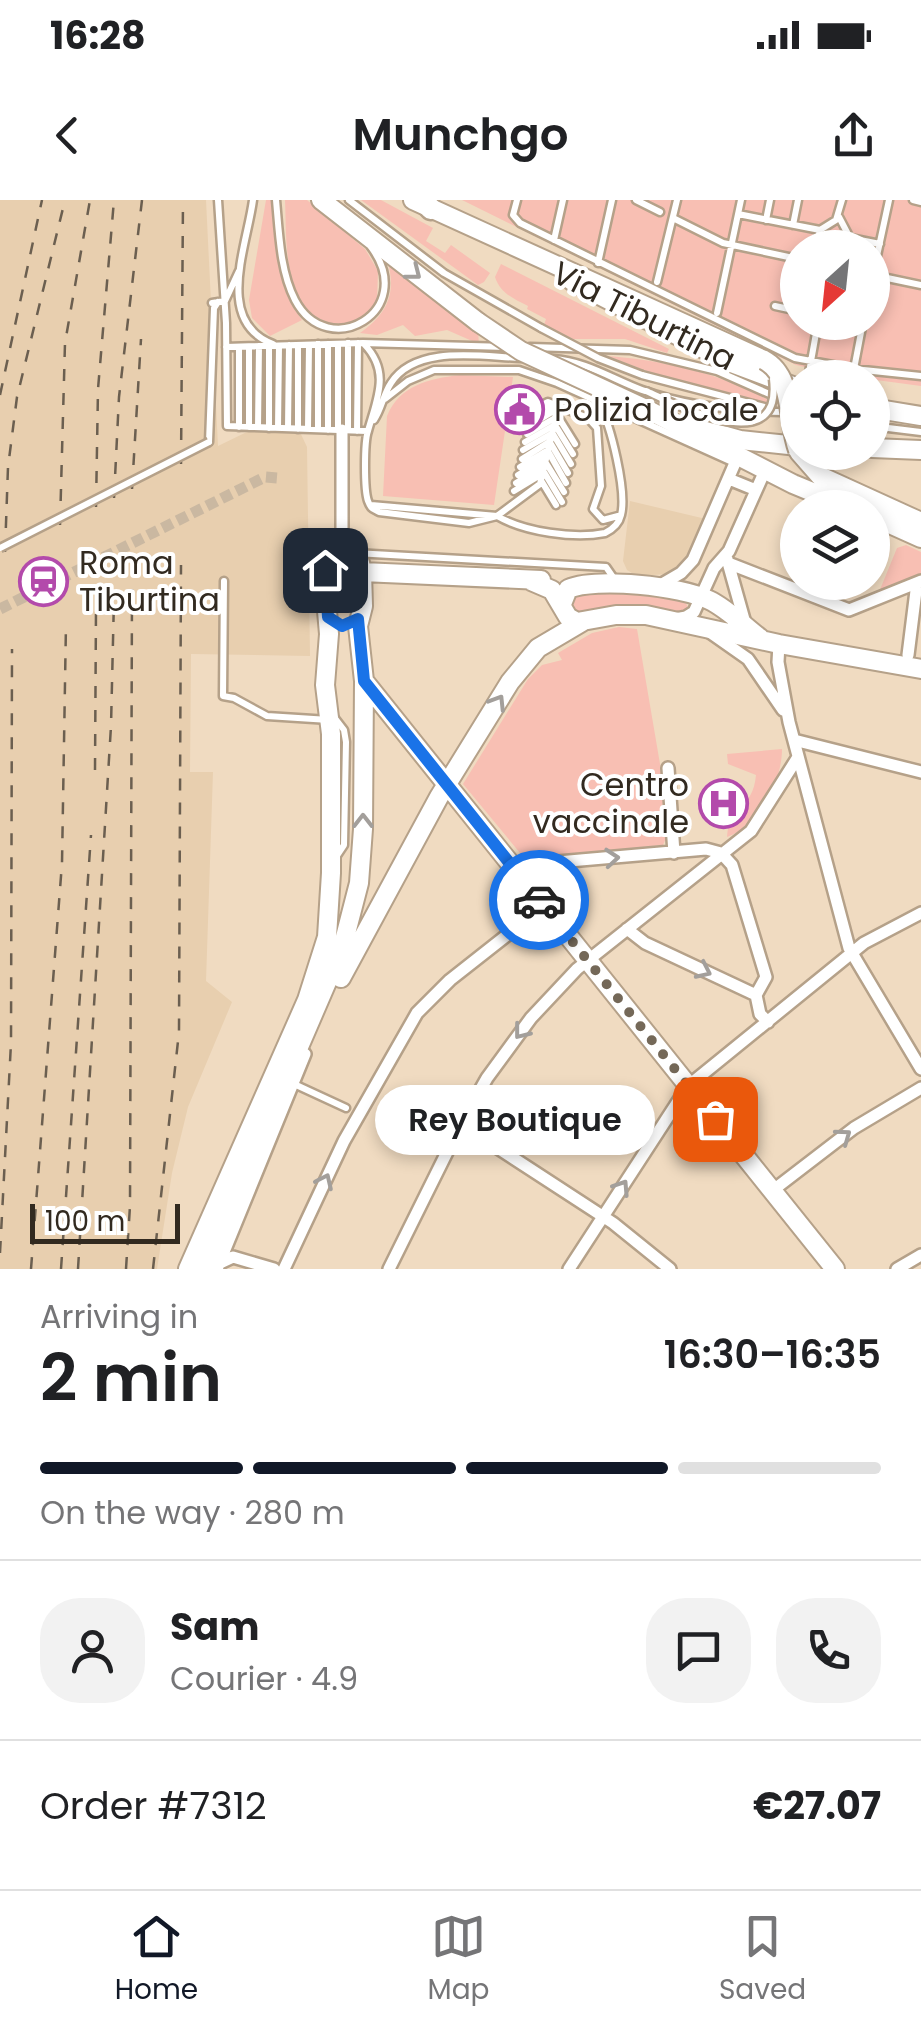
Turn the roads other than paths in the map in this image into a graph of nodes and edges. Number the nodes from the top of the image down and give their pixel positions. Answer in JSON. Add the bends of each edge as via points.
{"nodes":[{"id":1,"x":218,"y":200,"type":"edge"},
{"id":2,"x":256,"y":200,"type":"edge"},
{"id":3,"x":276,"y":200,"type":"edge"},
{"id":4,"x":322,"y":200,"type":"edge"},
{"id":5,"x":349,"y":200,"type":"edge"},
{"id":6,"x":517,"y":200,"type":"edge"},
{"id":7,"x":563,"y":200,"type":"edge"},
{"id":8,"x":612,"y":200,"type":"edge"},
{"id":9,"x":636,"y":200,"type":"edge"},
{"id":10,"x":677,"y":200,"type":"edge"},
{"id":11,"x":741,"y":200,"type":"edge"},
{"id":12,"x":770,"y":200,"type":"edge"},
{"id":13,"x":798,"y":200,"type":"edge"},
{"id":14,"x":842,"y":200,"type":"edge"},
{"id":15,"x":888,"y":200,"type":"edge"},
{"id":16,"x":914,"y":200,"type":"edge"},
{"id":17,"x":423,"y":202,"type":"edge"},
{"id":18,"x":921,"y":202,"type":"edge"},
{"id":19,"x":840,"y":211,"type":"junction"},
{"id":20,"x":660,"y":212,"type":"dead end"},
{"id":21,"x":738,"y":214,"type":"junction"},
{"id":22,"x":673,"y":218,"type":"junction"},
{"id":23,"x":766,"y":220,"type":"junction"},
{"id":24,"x":350,"y":223,"type":"junction"},
{"id":25,"x":792,"y":225,"type":"junction"},
{"id":26,"x":820,"y":230,"type":"joint"},
{"id":27,"x":843,"y":230,"type":"edge"},
{"id":28,"x":883,"y":230,"type":"edge"},
{"id":29,"x":494,"y":239,"type":"junction"},
{"id":30,"x":554,"y":240,"type":"junction"},
{"id":31,"x":730,"y":245,"type":"junction"},
{"id":32,"x":780,"y":255,"type":"edge"},
{"id":33,"x":598,"y":262,"type":"junction"},
{"id":34,"x":242,"y":265,"type":"junction"},
{"id":35,"x":890,"y":279,"type":"edge"},
{"id":36,"x":657,"y":282,"type":"dead end"},
{"id":37,"x":921,"y":285,"type":"edge"},
{"id":38,"x":218,"y":302,"type":"junction"},
{"id":39,"x":776,"y":306,"type":"dead end"},
{"id":40,"x":780,"y":307,"type":"edge"},
{"id":41,"x":717,"y":313,"type":"dead end"},
{"id":42,"x":348,"y":343,"type":"junction"},
{"id":43,"x":360,"y":343,"type":"junction"},
{"id":44,"x":313,"y":344,"type":"junction"},
{"id":45,"x":328,"y":344,"type":"junction"},
{"id":46,"x":338,"y":344,"type":"junction"},
{"id":47,"x":288,"y":345,"type":"junction"},
{"id":48,"x":298,"y":345,"type":"junction"},
{"id":49,"x":259,"y":346,"type":"junction"},
{"id":50,"x":269,"y":346,"type":"junction"},
{"id":51,"x":279,"y":346,"type":"junction"},
{"id":52,"x":239,"y":347,"type":"junction"},
{"id":53,"x":249,"y":347,"type":"junction"},
{"id":54,"x":226,"y":348,"type":"junction"},
{"id":55,"x":764,"y":360,"type":"junction"},
{"id":56,"x":802,"y":360,"type":"edge"},
{"id":57,"x":780,"y":373,"type":"edge"},
{"id":58,"x":890,"y":373,"type":"edge"},
{"id":59,"x":921,"y":376,"type":"edge"},
{"id":60,"x":780,"y":381,"type":"edge"},
{"id":61,"x":646,"y":392,"type":"junction"},
{"id":62,"x":384,"y":400,"type":"junction"},
{"id":63,"x":780,"y":400,"type":"edge"},
{"id":64,"x":599,"y":403,"type":"junction"},
{"id":65,"x":780,"y":411,"type":"edge"},
{"id":66,"x":890,"y":411,"type":"edge"},
{"id":67,"x":780,"y":412,"type":"edge"},
{"id":68,"x":921,"y":416,"type":"edge"},
{"id":69,"x":374,"y":420,"type":"junction"},
{"id":70,"x":670,"y":420,"type":"junction"},
{"id":71,"x":239,"y":427,"type":"junction"},
{"id":72,"x":254,"y":427,"type":"junction"},
{"id":73,"x":268,"y":428,"type":"junction"},
{"id":74,"x":278,"y":428,"type":"junction"},
{"id":75,"x":288,"y":428,"type":"junction"},
{"id":76,"x":890,"y":428,"type":"edge"},
{"id":77,"x":298,"y":429,"type":"junction"},
{"id":78,"x":308,"y":429,"type":"junction"},
{"id":79,"x":318,"y":430,"type":"junction"},
{"id":80,"x":328,"y":430,"type":"junction"},
{"id":81,"x":346,"y":430,"type":"junction"},
{"id":82,"x":367,"y":432,"type":"junction"},
{"id":83,"x":921,"y":432,"type":"edge"},
{"id":84,"x":550,"y":441,"type":"junction"},
{"id":85,"x":575,"y":444,"type":"dead end"},
{"id":86,"x":780,"y":447,"type":"edge"},
{"id":87,"x":890,"y":449,"type":"edge"},
{"id":88,"x":523,"y":450,"type":"junction"},
{"id":89,"x":921,"y":450,"type":"edge"},
{"id":90,"x":573,"y":454,"type":"dead end"},
{"id":91,"x":735,"y":463,"type":"junction"},
{"id":92,"x":570,"y":464,"type":"dead end"},
{"id":93,"x":815,"y":470,"type":"edge"},
{"id":94,"x":568,"y":473,"type":"dead end"},
{"id":95,"x":763,"y":475,"type":"junction"},
{"id":96,"x":729,"y":479,"type":"junction"},
{"id":97,"x":566,"y":483,"type":"dead end"},
{"id":98,"x":794,"y":484,"type":"junction"},
{"id":99,"x":756,"y":490,"type":"junction"},
{"id":100,"x":808,"y":490,"type":"edge"},
{"id":101,"x":564,"y":492,"type":"dead end"},
{"id":102,"x":559,"y":504,"type":"dead end"},
{"id":103,"x":622,"y":506,"type":"junction"},
{"id":104,"x":497,"y":516,"type":"junction"},
{"id":105,"x":921,"y":522,"type":"edge"},
{"id":106,"x":890,"y":524,"type":"edge"},
{"id":107,"x":921,"y":538,"type":"edge"},
{"id":108,"x":0,"y":548,"type":"edge"},
{"id":109,"x":346,"y":554,"type":"junction"},
{"id":110,"x":727,"y":560,"type":"junction"},
{"id":111,"x":362,"y":572,"type":"junction"},
{"id":112,"x":224,"y":581,"type":"dead end"},
{"id":113,"x":531,"y":581,"type":"junction"},
{"id":114,"x":919,"y":582,"type":"edge"},
{"id":115,"x":586,"y":584,"type":"junction"},
{"id":116,"x":617,"y":585,"type":"junction"},
{"id":117,"x":657,"y":587,"type":"junction"},
{"id":118,"x":702,"y":597,"type":"junction"},
{"id":119,"x":562,"y":604,"type":"junction"},
{"id":120,"x":918,"y":608,"type":"edge"},
{"id":121,"x":328,"y":617,"type":"junction"},
{"id":122,"x":660,"y":618,"type":"junction"},
{"id":123,"x":358,"y":619,"type":"junction"},
{"id":124,"x":582,"y":622,"type":"junction"},
{"id":125,"x":699,"y":627,"type":"junction"},
{"id":126,"x":746,"y":627,"type":"junction"},
{"id":127,"x":772,"y":643,"type":"junction"},
{"id":128,"x":914,"y":662,"type":"edge"},
{"id":129,"x":364,"y":681,"type":"junction"},
{"id":130,"x":329,"y":710,"type":"junction"},
{"id":131,"x":363,"y":710,"type":"junction"},
{"id":132,"x":394,"y":720,"type":"junction"},
{"id":133,"x":789,"y":722,"type":"junction"},
{"id":134,"x":794,"y":740,"type":"junction"},
{"id":135,"x":798,"y":757,"type":"junction"},
{"id":136,"x":668,"y":768,"type":"dead end"},
{"id":137,"x":921,"y":772,"type":"edge"},
{"id":138,"x":446,"y":784,"type":"junction"},
{"id":139,"x":674,"y":853,"type":"junction"},
{"id":140,"x":721,"y":853,"type":"junction"},
{"id":141,"x":331,"y":868,"type":"junction"},
{"id":142,"x":516,"y":870,"type":"junction"},
{"id":143,"x":360,"y":884,"type":"junction"},
{"id":144,"x":544,"y":906,"type":"junction"},
{"id":145,"x":921,"y":913,"type":"edge"},
{"id":146,"x":627,"y":929,"type":"junction"},
{"id":147,"x":852,"y":952,"type":"junction"},
{"id":148,"x":586,"y":961,"type":"junction"},
{"id":149,"x":756,"y":995,"type":"junction"},
{"id":150,"x":768,"y":1022,"type":"junction"},
{"id":151,"x":305,"y":1054,"type":"junction"},
{"id":152,"x":921,"y":1068,"type":"edge"},
{"id":153,"x":294,"y":1084,"type":"junction"},
{"id":154,"x":688,"y":1086,"type":"junction"},
{"id":155,"x":921,"y":1088,"type":"edge"},
{"id":156,"x":346,"y":1108,"type":"dead end"},
{"id":157,"x":270,"y":1111,"type":"junction"},
{"id":158,"x":460,"y":1124,"type":"junction"},
{"id":159,"x":772,"y":1191,"type":"junction"},
{"id":160,"x":603,"y":1216,"type":"junction"},
{"id":161,"x":228,"y":1238,"type":"junction"},
{"id":162,"x":921,"y":1254,"type":"edge"},
{"id":163,"x":250,"y":1260,"type":"junction"},
{"id":164,"x":212,"y":1267,"type":"edge"},
{"id":165,"x":188,"y":1269,"type":"edge"},
{"id":166,"x":274,"y":1269,"type":"edge"},
{"id":167,"x":284,"y":1269,"type":"edge"},
{"id":168,"x":389,"y":1269,"type":"edge"},
{"id":169,"x":569,"y":1269,"type":"edge"},
{"id":170,"x":670,"y":1269,"type":"edge"},
{"id":171,"x":835,"y":1269,"type":"edge"},
{"id":172,"x":897,"y":1269,"type":"edge"}],
"edges":[{"from":1,"to":38,"type":"lane"},
{"from":2,"to":34,"type":"lane"},
{"from":3,"to":24,"type":"lane","via":[[291,292],[305,314],[330,327],[364,322],[383,295],[379,260]]},
{"from":4,"to":24,"type":"street"},
{"from":5,"to":65,"type":"lane","name":"Via Tiburtina","bridge":true,"via":[[444,273],[598,358]]},
{"from":6,"to":30,"type":"lane","via":[[515,218]]},
{"from":7,"to":30,"type":"lane"},
{"from":8,"to":33,"type":"lane"},
{"from":9,"to":20,"type":"lane"},
{"from":10,"to":22,"type":"lane"},
{"from":11,"to":21,"type":"lane"},
{"from":12,"to":23,"type":"lane"},
{"from":13,"to":25,"type":"lane"},
{"from":14,"to":19,"type":"lane"},
{"from":15,"to":28,"type":"lane"},
{"from":16,"to":18,"type":"lane"},
{"from":17,"to":29,"type":"street","name":"Via Tiburtina"},
{"from":19,"to":26,"type":"lane"},
{"from":19,"to":27,"type":"lane"},
{"from":21,"to":23,"type":"lane"},
{"from":21,"to":31,"type":"lane"},
{"from":22,"to":31,"type":"lane"},
{"from":22,"to":36,"type":"lane"},
{"from":23,"to":25,"type":"lane"},
{"from":24,"to":70,"type":"street","one_way":true,"bridge":true,"via":[[521,350]]},
{"from":25,"to":26,"type":"lane"},
{"from":29,"to":55,"type":"street","name":"Via Tiburtina"},
{"from":29,"to":60,"type":"street","name":"Via Tiburtina","via":[[704,350]]},
{"from":30,"to":33,"type":"lane"},
{"from":31,"to":32,"type":"lane"},
{"from":31,"to":41,"type":"lane"},
{"from":33,"to":56,"type":"lane"},
{"from":34,"to":38,"type":"lane"},
{"from":34,"to":51,"type":"lane","via":[[242,318],[258,337]]},
{"from":35,"to":37,"type":"lane"},
{"from":38,"to":54,"type":"lane"},
{"from":38,"to":108,"type":"lane","bridge":true,"via":[[209,442]]},
{"from":39,"to":40,"type":"lane"},
{"from":42,"to":43,"type":"lane","name":"Via Tiburtina"},
{"from":42,"to":46,"type":"lane","name":"Via Tiburtina"},
{"from":42,"to":81,"type":"lane"},
{"from":43,"to":63,"type":"lane","name":"Via Tiburtina","via":[[620,348],[716,370]]},
{"from":43,"to":69,"type":"lane","via":[[377,360],[382,380]]},
{"from":43,"to":81,"type":"lane"},
{"from":44,"to":45,"type":"lane","name":"Via Tiburtina"},
{"from":44,"to":48,"type":"lane","name":"Via Tiburtina"},
{"from":44,"to":78,"type":"lane"},
{"from":44,"to":79,"type":"lane"},
{"from":45,"to":46,"type":"lane","name":"Via Tiburtina"},
{"from":45,"to":80,"type":"lane"},
{"from":46,"to":81,"type":"lane"},
{"from":47,"to":48,"type":"lane","name":"Via Tiburtina"},
{"from":47,"to":51,"type":"lane","name":"Via Tiburtina"},
{"from":47,"to":75,"type":"lane"},
{"from":48,"to":77,"type":"lane"},
{"from":49,"to":50,"type":"lane","name":"Via Tiburtina"},
{"from":49,"to":53,"type":"lane","name":"Via Tiburtina"},
{"from":49,"to":72,"type":"lane"},
{"from":50,"to":51,"type":"lane","name":"Via Tiburtina"},
{"from":50,"to":73,"type":"lane"},
{"from":51,"to":74,"type":"lane"},
{"from":52,"to":53,"type":"lane","name":"Via Tiburtina"},
{"from":52,"to":54,"type":"lane","name":"Via Tiburtina"},
{"from":52,"to":71,"type":"lane"},
{"from":53,"to":72,"type":"lane"},
{"from":54,"to":71,"type":"lane","via":[[227,426]]},
{"from":55,"to":57,"type":"street","bridge":true},
{"from":55,"to":61,"type":"lane","bridge":true,"via":[[773,396],[762,415],[747,423],[730,424]]},
{"from":58,"to":59,"type":"lane"},
{"from":61,"to":62,"type":"lane","via":[[570,360],[444,357],[402,372]]},
{"from":61,"to":67,"type":"lane"},
{"from":62,"to":64,"type":"lane","via":[[434,370],[512,370]]},
{"from":62,"to":69,"type":"lane"},
{"from":64,"to":91,"type":"lane"},
{"from":64,"to":103,"type":"lane","via":[[612,433]]},
{"from":66,"to":68,"type":"street"},
{"from":69,"to":82,"type":"lane"},
{"from":70,"to":86,"type":"street"},
{"from":70,"to":98,"type":"street"},
{"from":71,"to":72,"type":"lane"},
{"from":72,"to":73,"type":"lane"},
{"from":73,"to":74,"type":"lane"},
{"from":74,"to":75,"type":"lane"},
{"from":75,"to":77,"type":"lane"},
{"from":76,"to":83,"type":"lane"},
{"from":77,"to":78,"type":"lane"},
{"from":78,"to":79,"type":"lane"},
{"from":79,"to":80,"type":"lane"},
{"from":80,"to":81,"type":"lane"},
{"from":81,"to":82,"type":"lane"},
{"from":81,"to":109,"type":"street"},
{"from":82,"to":104,"type":"lane","via":[[370,504],[379,512],[478,522]]},
{"from":84,"to":85,"type":"lane"},
{"from":84,"to":88,"type":"lane"},
{"from":84,"to":88,"type":"lane"},
{"from":84,"to":88,"type":"lane"},
{"from":84,"to":88,"type":"lane"},
{"from":84,"to":88,"type":"lane"},
{"from":84,"to":88,"type":"lane","via":[[547,401]]},
{"from":84,"to":90,"type":"lane"},
{"from":84,"to":92,"type":"lane"},
{"from":84,"to":94,"type":"lane"},
{"from":84,"to":97,"type":"lane"},
{"from":84,"to":101,"type":"lane"},
{"from":84,"to":102,"type":"lane"},
{"from":84,"to":103,"type":"lane","via":[[588,418],[597,428],[602,486],[594,514],[611,520]]},
{"from":84,"to":104,"type":"lane","via":[[531,493]]},
{"from":87,"to":89,"type":"street"},
{"from":91,"to":95,"type":"lane"},
{"from":91,"to":96,"type":"street"},
{"from":93,"to":105,"type":"street"},
{"from":95,"to":98,"type":"lane"},
{"from":95,"to":99,"type":"street"},
{"from":96,"to":99,"type":"street"},
{"from":96,"to":117,"type":"street","via":[[693,560]]},
{"from":98,"to":100,"type":"street"},
{"from":99,"to":110,"type":"street"},
{"from":103,"to":104,"type":"lane","via":[[615,526],[599,534],[541,530]]},
{"from":106,"to":107,"type":"street"},
{"from":109,"to":111,"type":"street"},
{"from":109,"to":116,"type":"lane","via":[[606,567]]},
{"from":109,"to":121,"type":"street","via":[[330,558],[325,570]]},
{"from":110,"to":114,"type":"street","via":[[849,610]]},
{"from":110,"to":118,"type":"street","via":[[716,565]]},
{"from":110,"to":126,"type":"street"},
{"from":111,"to":113,"type":"street"},
{"from":111,"to":123,"type":"street"},
{"from":112,"to":130,"type":"lane","via":[[223,696],[267,716]]},
{"from":113,"to":115,"type":"street"},
{"from":113,"to":119,"type":"street"},
{"from":114,"to":120,"type":"street"},
{"from":115,"to":116,"type":"street"},
{"from":115,"to":119,"type":"street","via":[[568,590]]},
{"from":116,"to":117,"type":"street"},
{"from":117,"to":118,"type":"street"},
{"from":118,"to":122,"type":"street","via":[[688,616]]},
{"from":118,"to":126,"type":"street"},
{"from":119,"to":124,"type":"street","via":[[570,619]]},
{"from":120,"to":128,"type":"street"},
{"from":121,"to":123,"type":"street","via":[[342,626]]},
{"from":121,"to":130,"type":"street"},
{"from":122,"to":124,"type":"street","via":[[629,614]]},
{"from":122,"to":125,"type":"street"},
{"from":123,"to":129,"type":"street"},
{"from":138,"to":124,"type":"street","one_way":true,"via":[[525,662]]},
{"from":125,"to":127,"type":"street"},
{"from":125,"to":133,"type":"street","via":[[744,655]]},
{"from":126,"to":127,"type":"street"},
{"from":127,"to":128,"type":"street"},
{"from":127,"to":133,"type":"street"},
{"from":129,"to":131,"type":"street"},
{"from":129,"to":132,"type":"street"},
{"from":130,"to":131,"type":"street"},
{"from":130,"to":141,"type":"street"},
{"from":131,"to":132,"type":"street"},
{"from":143,"to":131,"type":"street","one_way":true},
{"from":132,"to":138,"type":"street"},
{"from":133,"to":134,"type":"street"},
{"from":134,"to":135,"type":"street"},
{"from":134,"to":137,"type":"street"},
{"from":135,"to":140,"type":"street","via":[[757,825]]},
{"from":135,"to":147,"type":"street"},
{"from":136,"to":139,"type":"street"},
{"from":138,"to":142,"type":"street"},
{"from":138,"to":151,"type":"street"},
{"from":139,"to":140,"type":"street"},
{"from":142,"to":139,"type":"street","one_way":true},
{"from":140,"to":146,"type":"street"},
{"from":140,"to":149,"type":"street","via":[[732,865],[766,978]]},
{"from":141,"to":143,"type":"street","via":[[340,882]]},
{"from":141,"to":165,"type":"street","via":[[330,915],[316,975]]},
{"from":142,"to":144,"type":"street"},
{"from":143,"to":157,"type":"street","via":[[343,945]]},
{"from":144,"to":148,"type":"street"},
{"from":167,"to":144,"type":"street","one_way":true,"via":[[344,1141],[418,1014]]},
{"from":145,"to":147,"type":"street"},
{"from":146,"to":148,"type":"street"},
{"from":146,"to":149,"type":"street","one_way":true},
{"from":147,"to":150,"type":"street"},
{"from":147,"to":152,"type":"street"},
{"from":148,"to":154,"type":"street"},
{"from":148,"to":158,"type":"street","one_way":true,"via":[[515,1039]]},
{"from":149,"to":150,"type":"street"},
{"from":150,"to":154,"type":"street"},
{"from":151,"to":153,"type":"street"},
{"from":151,"to":157,"type":"street"},
{"from":153,"to":156,"type":"lane"},
{"from":153,"to":161,"type":"street"},
{"from":154,"to":159,"type":"street"},
{"from":160,"to":154,"type":"street","one_way":true},
{"from":159,"to":155,"type":"street","one_way":true,"via":[[854,1128]]},
{"from":157,"to":164,"type":"street"},
{"from":158,"to":160,"type":"street"},
{"from":158,"to":168,"type":"street"},
{"from":159,"to":171,"type":"street"},
{"from":160,"to":169,"type":"street"},
{"from":160,"to":170,"type":"street"},
{"from":161,"to":163,"type":"street"},
{"from":161,"to":164,"type":"street"},
{"from":162,"to":172,"type":"street"},
{"from":163,"to":164,"type":"street","via":[[230,1257]]},
{"from":163,"to":166,"type":"street"}]}
